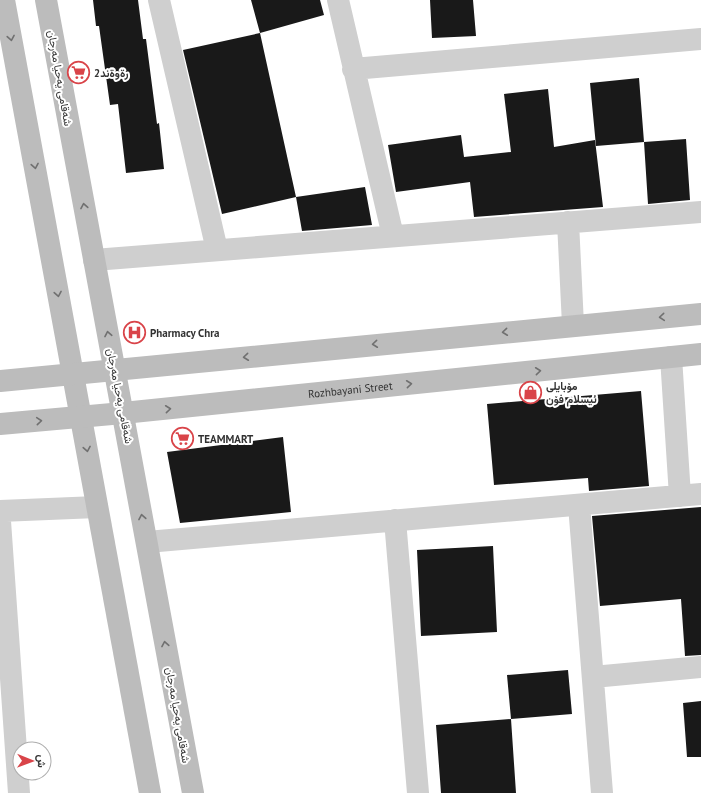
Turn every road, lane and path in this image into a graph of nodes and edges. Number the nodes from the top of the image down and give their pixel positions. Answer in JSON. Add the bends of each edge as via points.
{"nodes":[{"id":1,"x":4,"y":0,"type":"edge"},
{"id":2,"x":46,"y":0,"type":"edge"},
{"id":3,"x":159,"y":0,"type":"edge"},
{"id":4,"x":338,"y":0,"type":"edge"},
{"id":5,"x":701,"y":39,"type":"edge"},
{"id":6,"x":354,"y":70,"type":"junction"},
{"id":7,"x":701,"y":212,"type":"edge"},
{"id":8,"x":568,"y":222,"type":"junction"},
{"id":9,"x":393,"y":236,"type":"junction"},
{"id":10,"x":217,"y":250,"type":"junction"},
{"id":11,"x":94,"y":260,"type":"junction"},
{"id":12,"x":701,"y":314,"type":"edge"},
{"id":13,"x":573,"y":325,"type":"junction"},
{"id":14,"x":701,"y":354,"type":"edge"},
{"id":15,"x":671,"y":357,"type":"junction"},
{"id":16,"x":115,"y":370,"type":"junction"},
{"id":17,"x":73,"y":374,"type":"junction"},
{"id":18,"x":0,"y":381,"type":"edge"},
{"id":19,"x":123,"y":413,"type":"junction"},
{"id":20,"x":81,"y":417,"type":"junction"},
{"id":21,"x":0,"y":424,"type":"edge"},
{"id":22,"x":691,"y":495,"type":"edge"},
{"id":23,"x":579,"y":505,"type":"junction"},
{"id":24,"x":97,"y":507,"type":"junction"},
{"id":25,"x":0,"y":511,"type":"edge"},
{"id":26,"x":395,"y":520,"type":"junction"},
{"id":27,"x":0,"y":521,"type":"edge"},
{"id":28,"x":146,"y":542,"type":"junction"},
{"id":29,"x":701,"y":667,"type":"edge"},
{"id":30,"x":592,"y":677,"type":"junction"},
{"id":31,"x":19,"y":793,"type":"edge"},
{"id":32,"x":150,"y":793,"type":"edge"},
{"id":33,"x":193,"y":793,"type":"edge"},
{"id":34,"x":418,"y":793,"type":"edge"},
{"id":35,"x":602,"y":793,"type":"edge"}],
"edges":[{"from":1,"to":17,"type":"street","one_way":true},
{"from":11,"to":2,"type":"street","name":"شەقامی یەحیا مەرجان","one_way":true},
{"from":3,"to":10,"type":"street"},
{"from":4,"to":6,"type":"street"},
{"from":5,"to":6,"type":"street"},
{"from":6,"to":9,"type":"street"},
{"from":7,"to":8,"type":"street"},
{"from":8,"to":9,"type":"street"},
{"from":8,"to":13,"type":"street"},
{"from":9,"to":10,"type":"street"},
{"from":10,"to":11,"type":"street"},
{"from":16,"to":11,"type":"street","name":"شەقامی یەحیا مەرجان","one_way":true},
{"from":12,"to":13,"type":"street","one_way":true},
{"from":13,"to":16,"type":"street","one_way":true},
{"from":14,"to":15,"type":"street","name":"Rozhbayani Street"},
{"from":19,"to":15,"type":"street","name":"Rozhbayani Street","one_way":true},
{"from":15,"to":22,"type":"street"},
{"from":16,"to":17,"type":"street"},
{"from":16,"to":19,"type":"street","name":"شەقامی یەحیا مەرجان"},
{"from":17,"to":18,"type":"street"},
{"from":17,"to":20,"type":"street"},
{"from":19,"to":20,"type":"street","name":"Rozhbayani Street"},
{"from":28,"to":19,"type":"street","name":"شەقامی یەحیا مەرجان","one_way":true},
{"from":21,"to":20,"type":"street","name":"Rozhbayani Street","one_way":true},
{"from":20,"to":24,"type":"street","one_way":true},
{"from":22,"to":23,"type":"street"},
{"from":23,"to":26,"type":"street"},
{"from":23,"to":30,"type":"street"},
{"from":24,"to":25,"type":"street"},
{"from":24,"to":32,"type":"street"},
{"from":26,"to":28,"type":"street"},
{"from":26,"to":34,"type":"street"},
{"from":27,"to":31,"type":"street"},
{"from":33,"to":28,"type":"street","name":"شەقامی یەحیا مەرجان","one_way":true},
{"from":29,"to":30,"type":"street"},
{"from":30,"to":35,"type":"street"}]}
